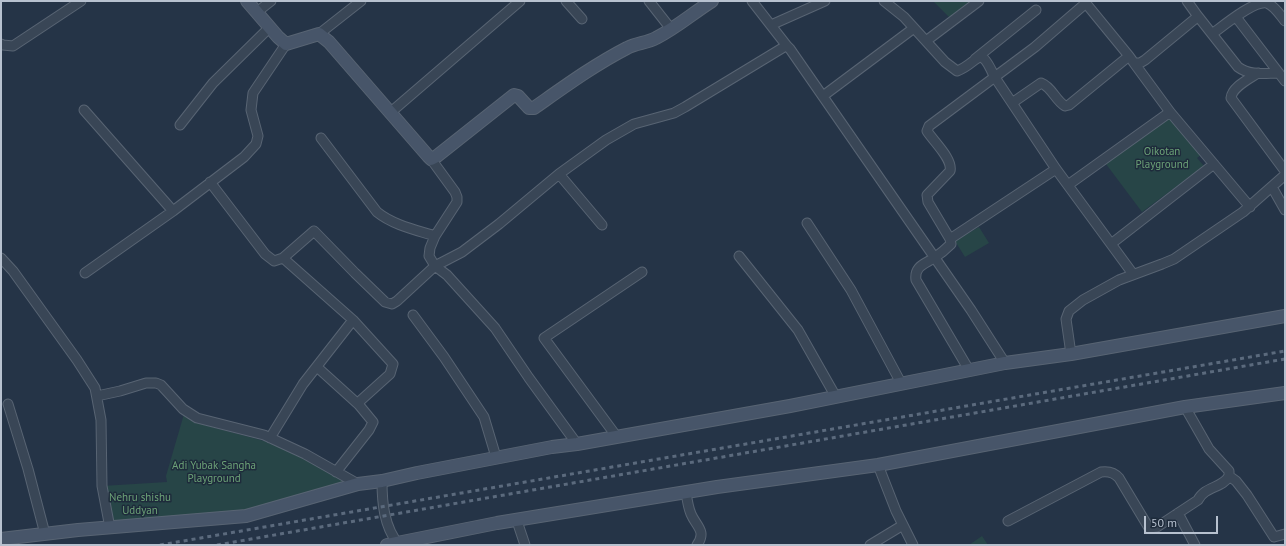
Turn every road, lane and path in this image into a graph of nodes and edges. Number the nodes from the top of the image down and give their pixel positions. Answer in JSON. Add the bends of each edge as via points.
{"nodes":[{"id":1,"x":81,"y":1,"type":"edge"},
{"id":2,"x":247,"y":1,"type":"edge"},
{"id":3,"x":271,"y":1,"type":"edge"},
{"id":4,"x":361,"y":1,"type":"edge"},
{"id":5,"x":520,"y":1,"type":"edge"},
{"id":6,"x":566,"y":1,"type":"edge"},
{"id":7,"x":649,"y":1,"type":"edge"},
{"id":8,"x":752,"y":1,"type":"edge"},
{"id":9,"x":825,"y":1,"type":"edge"},
{"id":10,"x":884,"y":1,"type":"edge"},
{"id":11,"x":979,"y":1,"type":"edge"},
{"id":12,"x":1187,"y":1,"type":"edge"},
{"id":13,"x":706,"y":2,"type":"edge"},
{"id":14,"x":1085,"y":2,"type":"edge"},
{"id":15,"x":1036,"y":10,"type":"dead end"},
{"id":16,"x":257,"y":12,"type":"junction"},
{"id":17,"x":1197,"y":15,"type":"junction"},
{"id":18,"x":1236,"y":17,"type":"junction"},
{"id":19,"x":582,"y":19,"type":"dead end"},
{"id":20,"x":1285,"y":21,"type":"edge"},
{"id":21,"x":771,"y":25,"type":"junction"},
{"id":22,"x":270,"y":27,"type":"junction"},
{"id":23,"x":914,"y":28,"type":"junction"},
{"id":24,"x":671,"y":29,"type":"junction"},
{"id":25,"x":319,"y":34,"type":"junction"},
{"id":26,"x":1212,"y":34,"type":"junction"},
{"id":27,"x":926,"y":41,"type":"junction"},
{"id":28,"x":1,"y":44,"type":"edge"},
{"id":29,"x":286,"y":44,"type":"junction"},
{"id":30,"x":788,"y":46,"type":"junction"},
{"id":31,"x":975,"y":59,"type":"junction"},
{"id":32,"x":1132,"y":59,"type":"junction"},
{"id":33,"x":1258,"y":73,"type":"junction"},
{"id":34,"x":1279,"y":74,"type":"junction"},
{"id":35,"x":994,"y":76,"type":"junction"},
{"id":36,"x":1285,"y":81,"type":"edge"},
{"id":37,"x":823,"y":96,"type":"junction"},
{"id":38,"x":1012,"y":103,"type":"junction"},
{"id":39,"x":84,"y":110,"type":"dead end"},
{"id":40,"x":391,"y":112,"type":"junction"},
{"id":41,"x":1170,"y":112,"type":"junction"},
{"id":42,"x":180,"y":125,"type":"dead end"},
{"id":43,"x":321,"y":138,"type":"dead end"},
{"id":44,"x":432,"y":158,"type":"junction"},
{"id":45,"x":1214,"y":164,"type":"junction"},
{"id":46,"x":1056,"y":169,"type":"junction"},
{"id":47,"x":1285,"y":171,"type":"edge"},
{"id":48,"x":559,"y":174,"type":"junction"},
{"id":49,"x":1285,"y":175,"type":"edge"},
{"id":50,"x":210,"y":182,"type":"junction"},
{"id":51,"x":1068,"y":185,"type":"junction"},
{"id":52,"x":1272,"y":187,"type":"junction"},
{"id":53,"x":1250,"y":207,"type":"junction"},
{"id":54,"x":1285,"y":210,"type":"edge"},
{"id":55,"x":173,"y":211,"type":"junction"},
{"id":56,"x":807,"y":224,"type":"dead end"},
{"id":57,"x":602,"y":225,"type":"dead end"},
{"id":58,"x":435,"y":236,"type":"junction"},
{"id":59,"x":950,"y":239,"type":"junction"},
{"id":60,"x":1111,"y":244,"type":"junction"},
{"id":61,"x":739,"y":256,"type":"dead end"},
{"id":62,"x":1,"y":258,"type":"edge"},
{"id":63,"x":283,"y":258,"type":"junction"},
{"id":64,"x":934,"y":258,"type":"junction"},
{"id":65,"x":435,"y":266,"type":"junction"},
{"id":66,"x":642,"y":272,"type":"dead end"},
{"id":67,"x":85,"y":273,"type":"dead end"},
{"id":68,"x":1133,"y":274,"type":"junction"},
{"id":69,"x":412,"y":315,"type":"dead end"},
{"id":70,"x":1285,"y":316,"type":"edge"},
{"id":71,"x":353,"y":320,"type":"junction"},
{"id":72,"x":1071,"y":354,"type":"junction"},
{"id":73,"x":1005,"y":363,"type":"junction"},
{"id":74,"x":317,"y":367,"type":"junction"},
{"id":75,"x":969,"y":370,"type":"junction"},
{"id":76,"x":901,"y":383,"type":"junction"},
{"id":77,"x":1285,"y":394,"type":"edge"},
{"id":78,"x":97,"y":396,"type":"junction"},
{"id":79,"x":836,"y":397,"type":"junction"},
{"id":80,"x":8,"y":404,"type":"dead end"},
{"id":81,"x":359,"y":405,"type":"junction"},
{"id":82,"x":1185,"y":407,"type":"junction"},
{"id":83,"x":617,"y":437,"type":"junction"},
{"id":84,"x":270,"y":438,"type":"junction"},
{"id":85,"x":577,"y":444,"type":"junction"},
{"id":86,"x":496,"y":458,"type":"junction"},
{"id":87,"x":878,"y":465,"type":"junction"},
{"id":88,"x":336,"y":472,"type":"junction"},
{"id":89,"x":1229,"y":476,"type":"junction"},
{"id":90,"x":382,"y":481,"type":"junction"},
{"id":91,"x":358,"y":484,"type":"junction"},
{"id":92,"x":686,"y":492,"type":"junction"},
{"id":93,"x":1178,"y":513,"type":"junction"},
{"id":94,"x":517,"y":520,"type":"junction"},
{"id":95,"x":1008,"y":521,"type":"dead end"},
{"id":96,"x":903,"y":525,"type":"junction"},
{"id":97,"x":110,"y":528,"type":"junction"},
{"id":98,"x":45,"y":534,"type":"junction"},
{"id":99,"x":1285,"y":534,"type":"edge"},
{"id":100,"x":1,"y":538,"type":"edge"},
{"id":101,"x":1275,"y":541,"type":"edge"},
{"id":102,"x":394,"y":544,"type":"edge"},
{"id":103,"x":525,"y":545,"type":"edge"},
{"id":104,"x":697,"y":545,"type":"edge"},
{"id":105,"x":870,"y":545,"type":"edge"},
{"id":106,"x":913,"y":545,"type":"edge"},
{"id":107,"x":1195,"y":545,"type":"edge"}],
"edges":[{"from":1,"to":28,"type":"street","via":[[13,46]]},
{"from":2,"to":16,"type":"street"},
{"from":3,"to":16,"type":"street"},
{"from":4,"to":25,"type":"street"},
{"from":5,"to":40,"type":"street"},
{"from":6,"to":19,"type":"street"},
{"from":7,"to":24,"type":"street"},
{"from":8,"to":21,"type":"street"},
{"from":9,"to":21,"type":"street"},
{"from":10,"to":23,"type":"street"},
{"from":11,"to":27,"type":"street"},
{"from":12,"to":17,"type":"street"},
{"from":13,"to":24,"type":"street"},
{"from":14,"to":32,"type":"street"},
{"from":14,"to":35,"type":"street","via":[[1035,47]]},
{"from":15,"to":31,"type":"street"},
{"from":16,"to":22,"type":"street"},
{"from":17,"to":26,"type":"street"},
{"from":17,"to":32,"type":"street","via":[[1145,60],[1140,63]]},
{"from":18,"to":20,"type":"street","via":[[1250,7],[1265,3]]},
{"from":18,"to":26,"type":"street"},
{"from":18,"to":34,"type":"street"},
{"from":21,"to":30,"type":"street"},
{"from":22,"to":29,"type":"street"},
{"from":22,"to":42,"type":"street","via":[[213,84]]},
{"from":23,"to":27,"type":"street"},
{"from":23,"to":37,"type":"street"},
{"from":24,"to":44,"type":"street","via":[[604,61],[534,108],[529,108],[514,95]]},
{"from":25,"to":29,"type":"street"},
{"from":25,"to":40,"type":"street"},
{"from":26,"to":33,"type":"street","via":[[1238,66],[1248,73]]},
{"from":27,"to":31,"type":"street","via":[[957,71]]},
{"from":29,"to":50,"type":"street","via":[[253,93],[251,110],[258,136],[256,144]]},
{"from":30,"to":37,"type":"street"},
{"from":30,"to":48,"type":"street","via":[[674,113],[622,130]]},
{"from":31,"to":35,"type":"street","via":[[984,58]]},
{"from":32,"to":38,"type":"street","via":[[1069,105],[1061,103],[1049,88],[1041,83]]},
{"from":32,"to":41,"type":"street"},
{"from":33,"to":34,"type":"street"},
{"from":33,"to":47,"type":"street","via":[[1235,90],[1231,98]]},
{"from":34,"to":36,"type":"street"},
{"from":35,"to":38,"type":"street"},
{"from":35,"to":59,"type":"street","via":[[929,126],[927,131],[952,166],[927,195],[928,202]]},
{"from":37,"to":64,"type":"street"},
{"from":38,"to":46,"type":"street"},
{"from":39,"to":55,"type":"street"},
{"from":40,"to":44,"type":"street"},
{"from":41,"to":45,"type":"street"},
{"from":41,"to":51,"type":"street"},
{"from":43,"to":58,"type":"street","via":[[377,212],[395,223]]},
{"from":44,"to":58,"type":"street","via":[[457,197],[457,202]]},
{"from":45,"to":53,"type":"street"},
{"from":45,"to":60,"type":"street"},
{"from":46,"to":51,"type":"street"},
{"from":46,"to":59,"type":"street"},
{"from":48,"to":57,"type":"street"},
{"from":48,"to":65,"type":"street","via":[[462,252]]},
{"from":49,"to":52,"type":"street"},
{"from":50,"to":55,"type":"street"},
{"from":50,"to":63,"type":"street","via":[[265,254],[274,261]]},
{"from":51,"to":60,"type":"street"},
{"from":52,"to":53,"type":"street"},
{"from":52,"to":54,"type":"street"},
{"from":53,"to":68,"type":"street","via":[[1174,259]]},
{"from":55,"to":67,"type":"street"},
{"from":56,"to":76,"type":"street","via":[[851,290]]},
{"from":58,"to":65,"type":"street","via":[[429,256]]},
{"from":59,"to":64,"type":"street","via":[[951,244]]},
{"from":60,"to":68,"type":"street"},
{"from":61,"to":79,"type":"street","via":[[798,330]]},
{"from":62,"to":78,"type":"street","via":[[77,360],[95,388]]},
{"from":63,"to":65,"type":"street","via":[[314,231],[385,302],[392,304]]},
{"from":63,"to":71,"type":"street"},
{"from":64,"to":73,"type":"street"},
{"from":64,"to":75,"type":"street","via":[[921,265],[917,270],[916,280]]},
{"from":65,"to":85,"type":"street","via":[[453,281],[495,328]]},
{"from":66,"to":83,"type":"street","via":[[544,338]]},
{"from":68,"to":72,"type":"street","via":[[1069,310],[1066,319]]},
{"from":69,"to":86,"type":"street","via":[[484,417]]},
{"from":70,"to":72,"type":"street"},
{"from":71,"to":74,"type":"street"},
{"from":71,"to":81,"type":"street","via":[[393,364],[390,374],[363,397]]},
{"from":72,"to":73,"type":"street"},
{"from":73,"to":75,"type":"street"},
{"from":74,"to":81,"type":"street"},
{"from":74,"to":84,"type":"street","via":[[303,384]]},
{"from":75,"to":76,"type":"street"},
{"from":76,"to":79,"type":"street"},
{"from":77,"to":82,"type":"street"},
{"from":78,"to":84,"type":"street","via":[[146,383],[156,383],[161,385],[183,409],[197,418]]},
{"from":78,"to":97,"type":"street","via":[[101,420],[102,486]]},
{"from":79,"to":83,"type":"street"},
{"from":80,"to":98,"type":"street"},
{"from":81,"to":88,"type":"street","via":[[373,422]]},
{"from":82,"to":87,"type":"street"},
{"from":82,"to":89,"type":"street"},
{"from":83,"to":85,"type":"street"},
{"from":84,"to":88,"type":"street"},
{"from":85,"to":86,"type":"street"},
{"from":86,"to":90,"type":"street"},
{"from":87,"to":92,"type":"street"},
{"from":87,"to":96,"type":"street"},
{"from":88,"to":91,"type":"street"},
{"from":89,"to":93,"type":"street","via":[[1227,480],[1201,494],[1198,500]]},
{"from":89,"to":101,"type":"street","via":[[1248,495]]},
{"from":90,"to":91,"type":"street"},
{"from":90,"to":102,"type":"street","via":[[384,511]]},
{"from":91,"to":97,"type":"street","via":[[246,516]]},
{"from":92,"to":94,"type":"street"},
{"from":92,"to":104,"type":"street","via":[[690,512],[701,534]]},
{"from":93,"to":95,"type":"street","via":[[1157,527],[1149,528],[1119,478],[1106,471]]},
{"from":93,"to":107,"type":"street"},
{"from":94,"to":102,"type":"street"},
{"from":94,"to":103,"type":"street"},
{"from":96,"to":105,"type":"street"},
{"from":96,"to":106,"type":"street"},
{"from":97,"to":98,"type":"street"},
{"from":98,"to":100,"type":"street"},
{"from":99,"to":101,"type":"street","via":[[1278,536]]}]}
